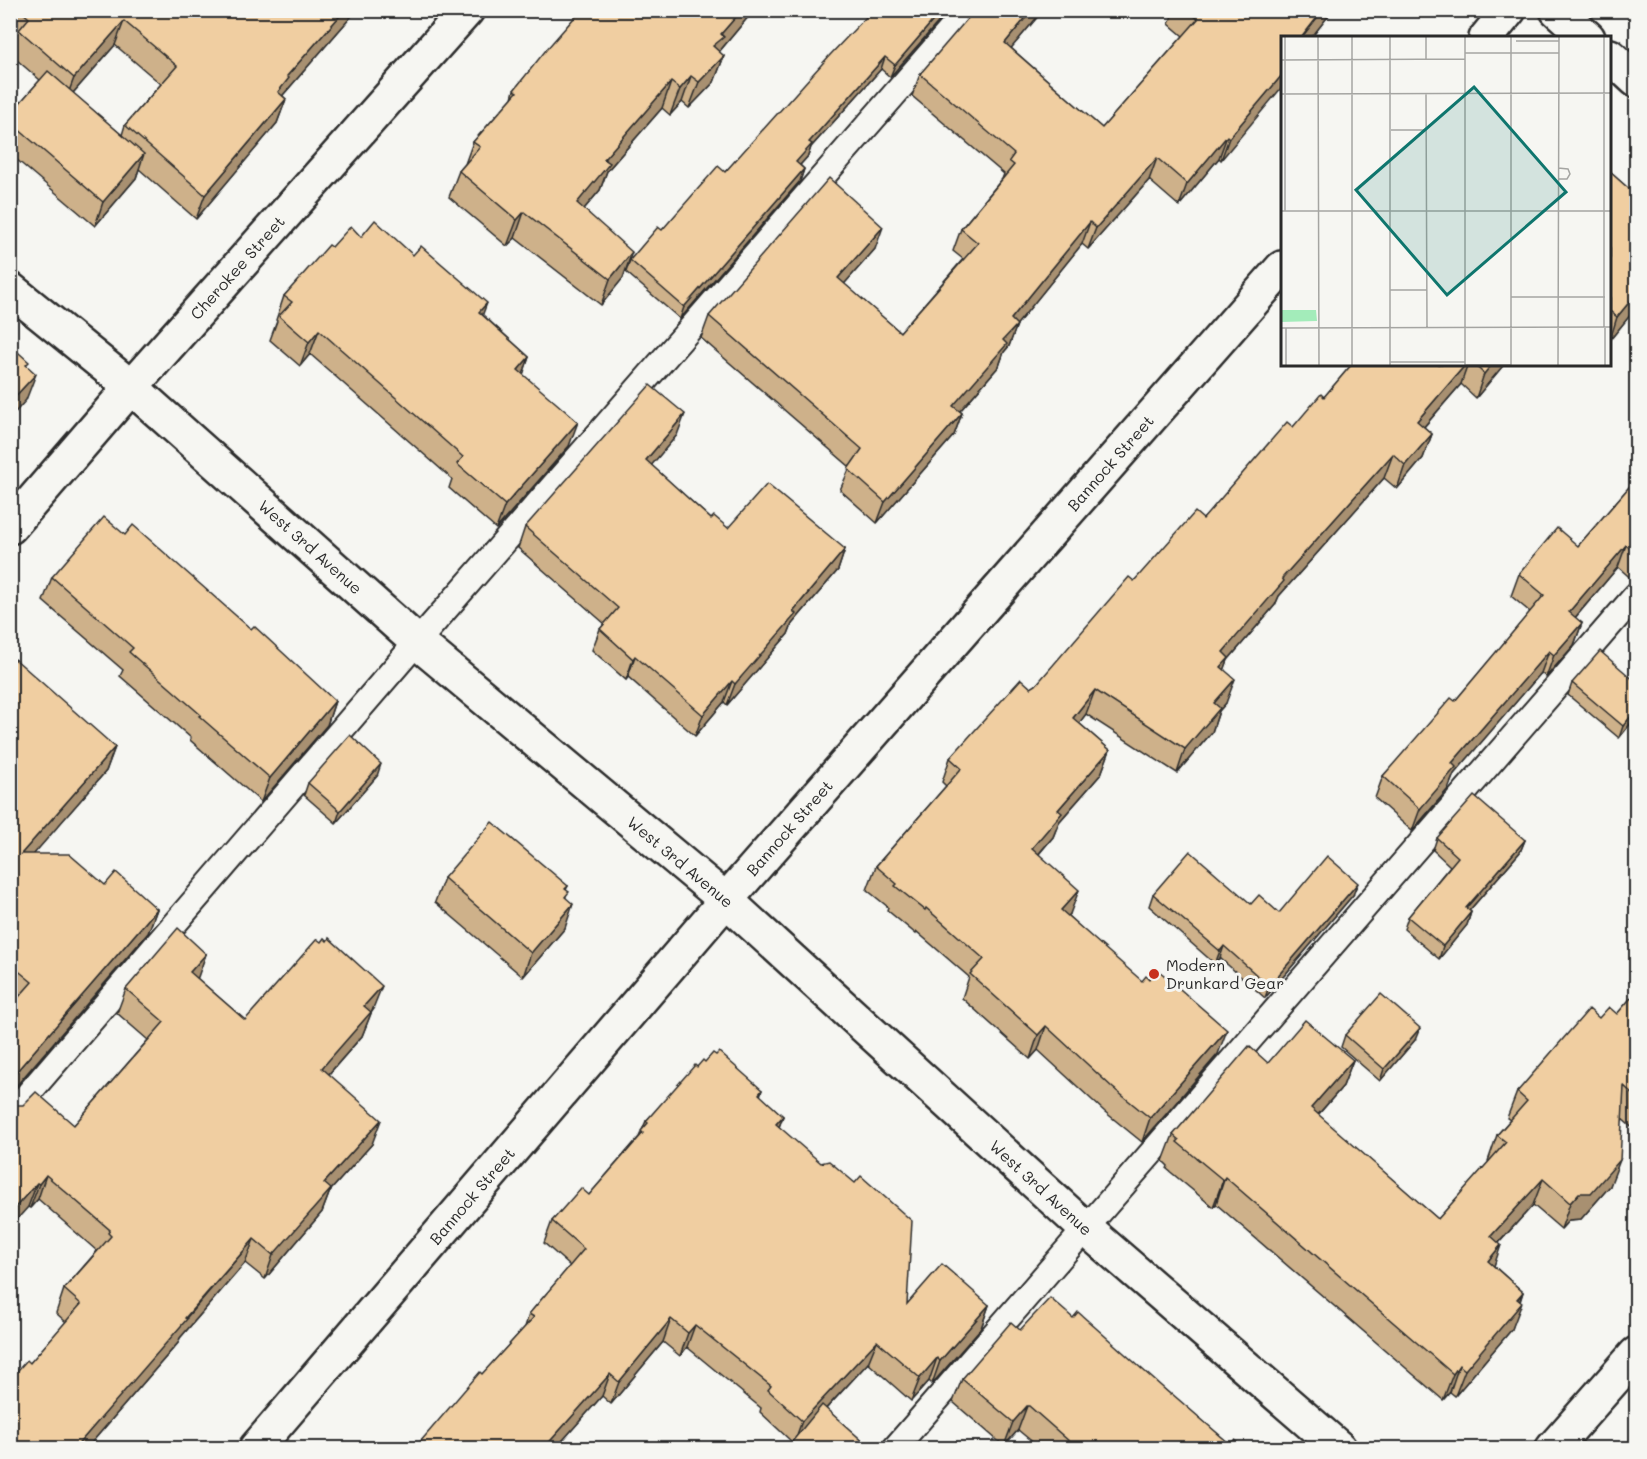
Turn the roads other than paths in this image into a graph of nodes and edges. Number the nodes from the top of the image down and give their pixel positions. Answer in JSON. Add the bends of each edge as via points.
{"nodes":[{"id":1,"x":467,"y":10,"type":"edge"},
{"id":2,"x":968,"y":10,"type":"edge"},
{"id":3,"x":1509,"y":10,"type":"edge"},
{"id":4,"x":1557,"y":10,"type":"edge"},
{"id":5,"x":1488,"y":36,"type":"edge"},
{"id":6,"x":1586,"y":36,"type":"edge"},
{"id":7,"x":1611,"y":57,"type":"edge"},
{"id":8,"x":1636,"y":80,"type":"edge"},
{"id":9,"x":1281,"y":269,"type":"edge"},
{"id":10,"x":10,"y":289,"type":"edge"},
{"id":11,"x":130,"y":387,"type":"junction"},
{"id":12,"x":10,"y":527,"type":"edge"},
{"id":13,"x":1636,"y":595,"type":"edge"},
{"id":14,"x":417,"y":642,"type":"junction"},
{"id":15,"x":726,"y":900,"type":"junction"},
{"id":16,"x":10,"y":1115,"type":"edge"},
{"id":17,"x":1085,"y":1228,"type":"junction"},
{"id":18,"x":1636,"y":1354,"type":"edge"},
{"id":19,"x":256,"y":1449,"type":"edge"},
{"id":20,"x":895,"y":1449,"type":"edge"},
{"id":21,"x":1339,"y":1449,"type":"edge"},
{"id":22,"x":1553,"y":1449,"type":"edge"}],
"edges":[{"from":1,"to":11,"type":"street","name":"Cherokee Street"},
{"from":2,"to":14,"type":"lane"},
{"from":3,"to":5,"type":"street"},
{"from":4,"to":6,"type":"street"},
{"from":7,"to":8,"type":"street"},
{"from":9,"to":15,"type":"street","name":"Bannock Street"},
{"from":10,"to":11,"type":"street","name":"West 3rd Avenue"},
{"from":11,"to":12,"type":"street","name":"Cherokee Street"},
{"from":11,"to":14,"type":"street","name":"West 3rd Avenue"},
{"from":13,"to":17,"type":"lane"},
{"from":14,"to":15,"type":"street","name":"West 3rd Avenue"},
{"from":14,"to":16,"type":"lane"},
{"from":15,"to":17,"type":"street","name":"West 3rd Avenue"},
{"from":15,"to":19,"type":"street","name":"Bannock Street"},
{"from":17,"to":20,"type":"lane"},
{"from":17,"to":21,"type":"street","name":"West 3rd Avenue"},
{"from":18,"to":22,"type":"street"}]}
